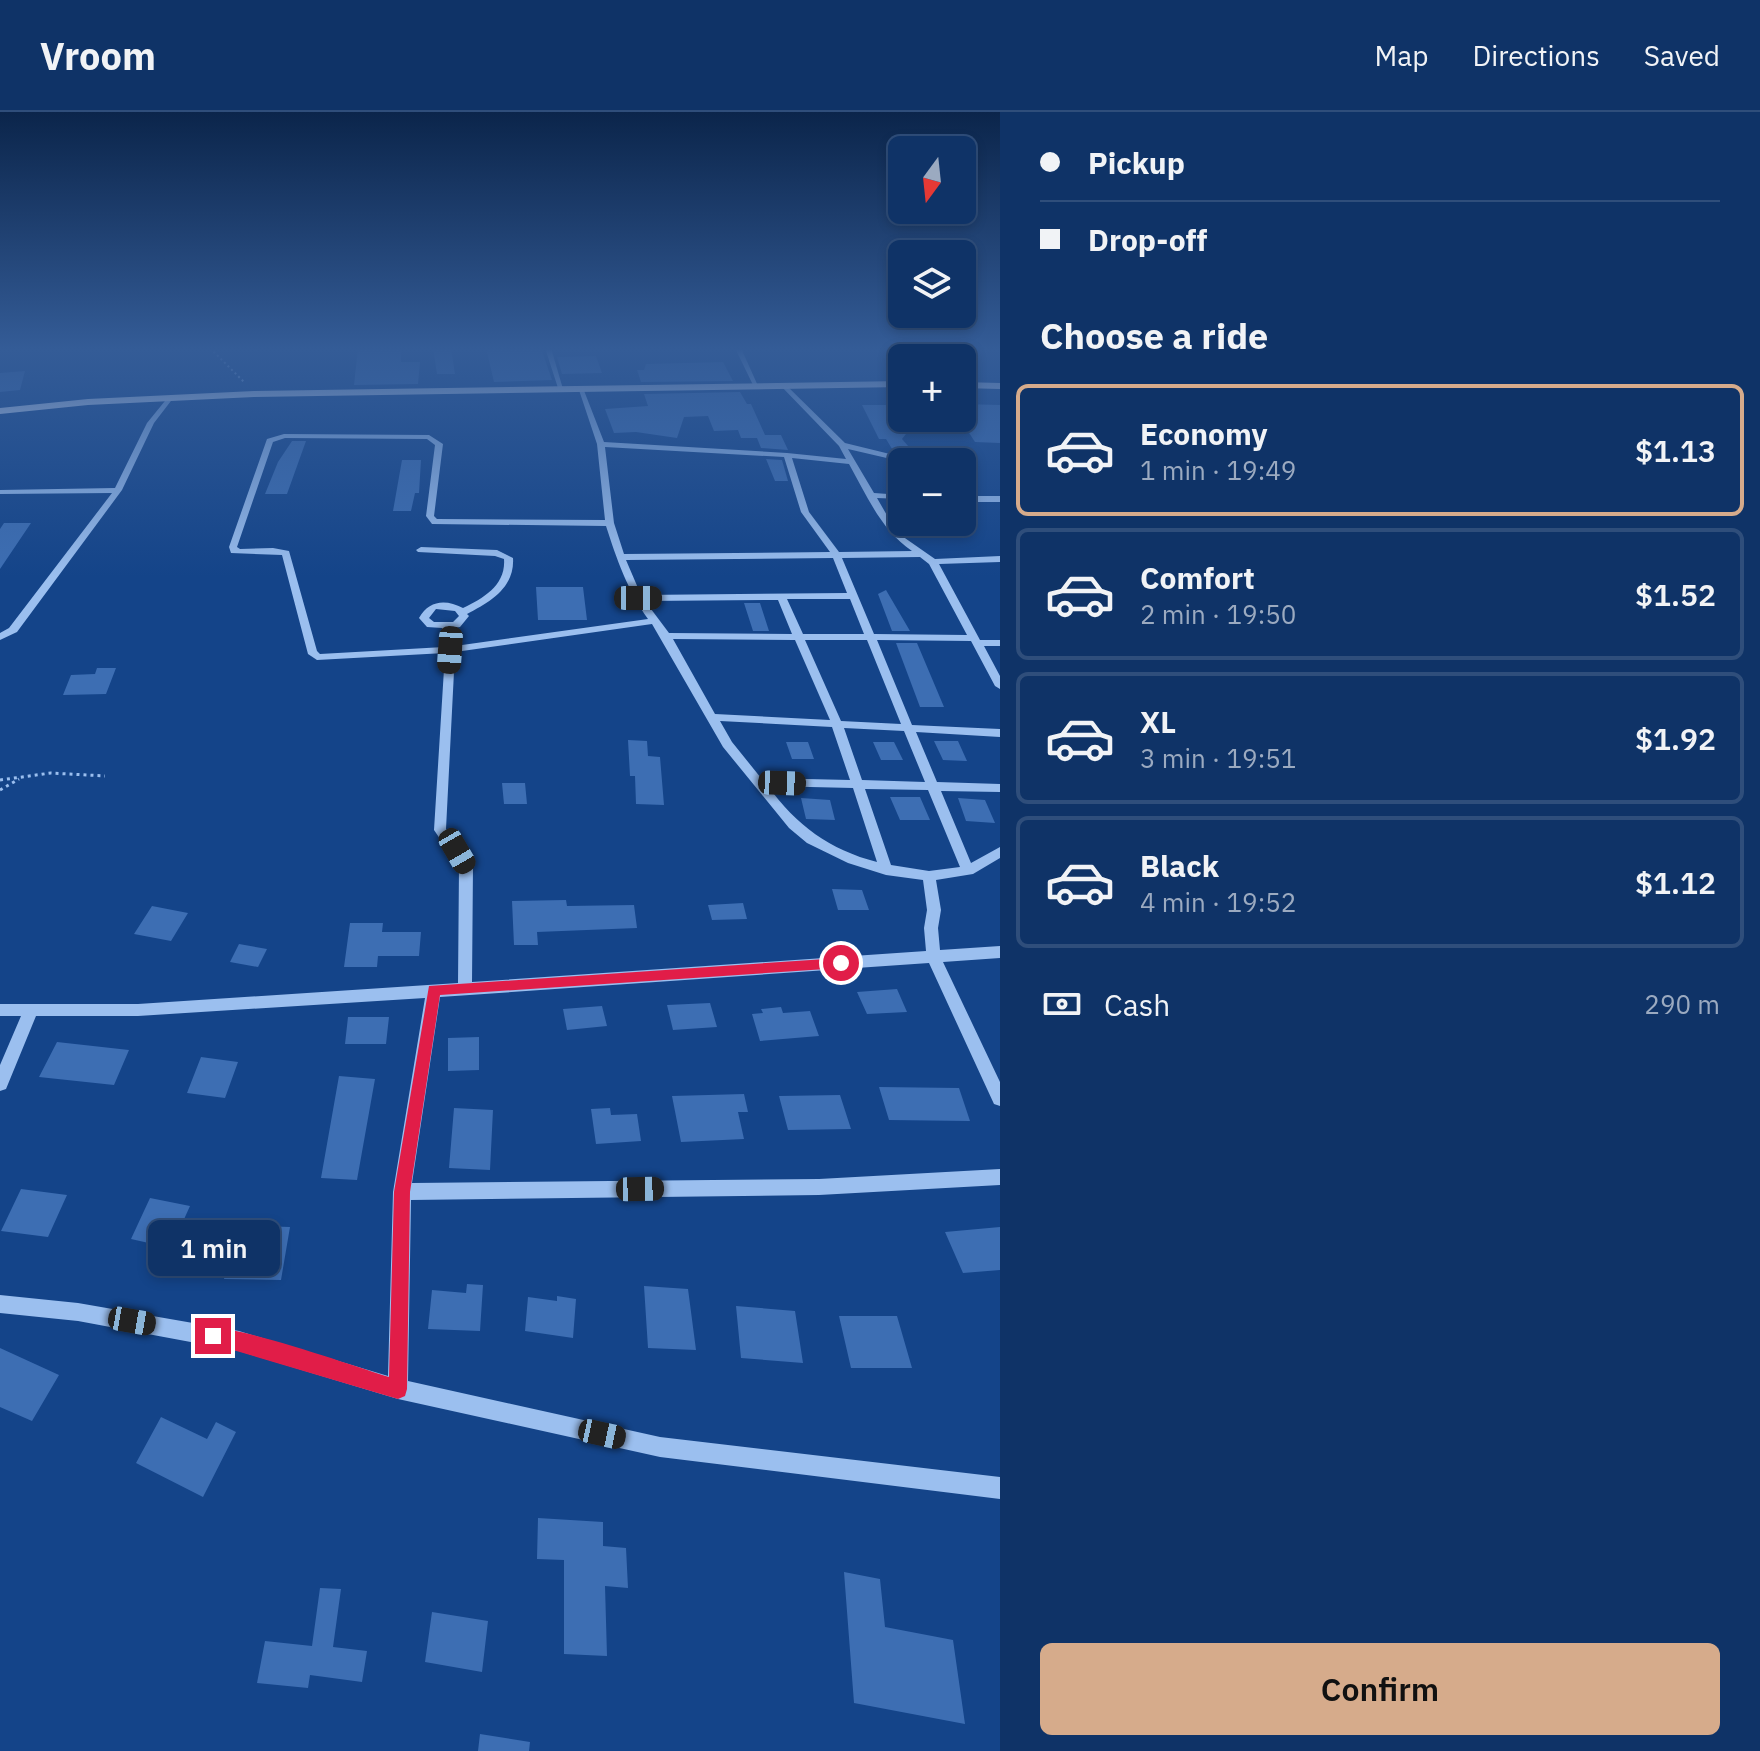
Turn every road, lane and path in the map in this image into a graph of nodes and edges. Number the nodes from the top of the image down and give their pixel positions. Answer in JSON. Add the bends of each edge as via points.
{"nodes":[{"id":1,"x":150,"y":424,"type":"edge"},
{"id":2,"x":594,"y":424,"type":"edge"},
{"id":3,"x":822,"y":424,"type":"edge"},
{"id":4,"x":601,"y":444,"type":"junction"},
{"id":5,"x":842,"y":445,"type":"junction"},
{"id":6,"x":787,"y":455,"type":"junction"},
{"id":7,"x":888,"y":456,"type":"edge"},
{"id":8,"x":852,"y":462,"type":"junction"},
{"id":9,"x":118,"y":490,"type":"junction"},
{"id":10,"x":0,"y":492,"type":"edge"},
{"id":11,"x":871,"y":495,"type":"junction"},
{"id":12,"x":888,"y":496,"type":"edge"},
{"id":13,"x":976,"y":499,"type":"edge"},
{"id":14,"x":1000,"y":499,"type":"edge"},
{"id":15,"x":610,"y":523,"type":"junction"},
{"id":16,"x":421,"y":550,"type":"dead end"},
{"id":17,"x":923,"y":554,"type":"junction"},
{"id":18,"x":836,"y":555,"type":"junction"},
{"id":19,"x":621,"y":557,"type":"junction"},
{"id":20,"x":1000,"y":559,"type":"edge"},
{"id":21,"x":933,"y":562,"type":"junction"},
{"id":22,"x":781,"y":596,"type":"junction"},
{"id":23,"x":853,"y":596,"type":"junction"},
{"id":24,"x":638,"y":598,"type":"junction"},
{"id":25,"x":463,"y":612,"type":"junction"},
{"id":26,"x":654,"y":621,"type":"junction"},
{"id":27,"x":447,"y":627,"type":"junction"},
{"id":28,"x":666,"y":636,"type":"junction"},
{"id":29,"x":0,"y":637,"type":"edge"},
{"id":30,"x":796,"y":638,"type":"junction"},
{"id":31,"x":873,"y":638,"type":"junction"},
{"id":32,"x":977,"y":641,"type":"junction"},
{"id":33,"x":1000,"y":643,"type":"edge"},
{"id":34,"x":450,"y":650,"type":"junction"},
{"id":35,"x":1000,"y":686,"type":"edge"},
{"id":36,"x":713,"y":717,"type":"junction"},
{"id":37,"x":837,"y":724,"type":"junction"},
{"id":38,"x":911,"y":728,"type":"junction"},
{"id":39,"x":1000,"y":733,"type":"edge"},
{"id":40,"x":105,"y":776,"type":"dead end"},
{"id":41,"x":21,"y":777,"type":"junction"},
{"id":42,"x":0,"y":780,"type":"edge"},
{"id":43,"x":758,"y":782,"type":"junction"},
{"id":44,"x":856,"y":786,"type":"junction"},
{"id":45,"x":935,"y":786,"type":"junction"},
{"id":46,"x":1000,"y":788,"type":"edge"},
{"id":47,"x":0,"y":790,"type":"edge"},
{"id":48,"x":1000,"y":852,"type":"edge"},
{"id":49,"x":886,"y":870,"type":"junction"},
{"id":50,"x":968,"y":871,"type":"junction"},
{"id":51,"x":929,"y":876,"type":"junction"},
{"id":52,"x":1000,"y":952,"type":"edge"},
{"id":53,"x":934,"y":957,"type":"junction"},
{"id":54,"x":465,"y":988,"type":"junction"},
{"id":55,"x":434,"y":990,"type":"junction"},
{"id":56,"x":0,"y":1010,"type":"edge"},
{"id":57,"x":31,"y":1010,"type":"junction"},
{"id":58,"x":0,"y":1084,"type":"edge"},
{"id":59,"x":1000,"y":1099,"type":"edge"},
{"id":60,"x":1000,"y":1177,"type":"edge"},
{"id":61,"x":402,"y":1192,"type":"junction"},
{"id":62,"x":0,"y":1304,"type":"edge"},
{"id":63,"x":398,"y":1389,"type":"junction"},
{"id":64,"x":1000,"y":1488,"type":"edge"}],
"edges":[{"from":1,"to":9,"type":"street"},
{"from":2,"to":4,"type":"street"},
{"from":3,"to":5,"type":"street"},
{"from":4,"to":6,"type":"street"},
{"from":4,"to":15,"type":"street"},
{"from":5,"to":7,"type":"street"},
{"from":5,"to":8,"type":"street"},
{"from":6,"to":8,"type":"street"},
{"from":6,"to":18,"type":"street","via":[[805,512]]},
{"from":8,"to":11,"type":"street"},
{"from":9,"to":10,"type":"street"},
{"from":9,"to":29,"type":"street","via":[[13,630]]},
{"from":11,"to":12,"type":"street"},
{"from":11,"to":17,"type":"street","via":[[899,538]]},
{"from":13,"to":14,"type":"street"},
{"from":15,"to":19,"type":"street"},
{"from":15,"to":34,"type":"street","via":[[435,522],[430,516],[439,444],[429,437],[284,436],[270,441],[233,547],[240,553],[286,553],[312,652],[328,659]]},
{"from":16,"to":25,"type":"street","via":[[508,558],[508,573],[492,595]]},
{"from":17,"to":18,"type":"street"},
{"from":17,"to":21,"type":"street"},
{"from":18,"to":19,"type":"street"},
{"from":18,"to":23,"type":"street"},
{"from":19,"to":24,"type":"street"},
{"from":20,"to":21,"type":"street"},
{"from":21,"to":32,"type":"street"},
{"from":22,"to":23,"type":"street"},
{"from":22,"to":24,"type":"street"},
{"from":22,"to":30,"type":"street"},
{"from":23,"to":31,"type":"street"},
{"from":24,"to":26,"type":"street"},
{"from":25,"to":27,"type":"street","via":[[462,621]]},
{"from":25,"to":27,"type":"street","via":[[443,605],[424,613],[426,622]]},
{"from":26,"to":28,"type":"street"},
{"from":26,"to":34,"type":"street"},
{"from":27,"to":34,"type":"street"},
{"from":28,"to":30,"type":"street"},
{"from":28,"to":36,"type":"street"},
{"from":30,"to":31,"type":"street"},
{"from":30,"to":37,"type":"street"},
{"from":31,"to":32,"type":"street"},
{"from":31,"to":38,"type":"street"},
{"from":32,"to":33,"type":"street"},
{"from":32,"to":35,"type":"street"},
{"from":34,"to":54,"type":"street","via":[[440,830],[466,866]]},
{"from":36,"to":37,"type":"street"},
{"from":36,"to":43,"type":"street"},
{"from":37,"to":38,"type":"street"},
{"from":37,"to":44,"type":"street"},
{"from":38,"to":39,"type":"street"},
{"from":38,"to":45,"type":"street"},
{"from":40,"to":41,"type":"path"},
{"from":41,"to":42,"type":"path"},
{"from":41,"to":47,"type":"path"},
{"from":43,"to":44,"type":"street"},
{"from":43,"to":49,"type":"street","via":[[779,814],[810,840]]},
{"from":44,"to":45,"type":"street"},
{"from":44,"to":49,"type":"street"},
{"from":45,"to":46,"type":"street"},
{"from":45,"to":50,"type":"street"},
{"from":48,"to":50,"type":"street"},
{"from":49,"to":51,"type":"street"},
{"from":50,"to":51,"type":"street"},
{"from":51,"to":53,"type":"street"},
{"from":52,"to":53,"type":"street"},
{"from":53,"to":54,"type":"street"},
{"from":53,"to":59,"type":"street"},
{"from":54,"to":55,"type":"street"},
{"from":55,"to":57,"type":"street","via":[[138,1010]]},
{"from":55,"to":61,"type":"street"},
{"from":56,"to":57,"type":"street"},
{"from":57,"to":58,"type":"street"},
{"from":60,"to":61,"type":"street","via":[[819,1187]]},
{"from":61,"to":63,"type":"street"},
{"from":62,"to":63,"type":"street","via":[[78,1312],[239,1341]]},
{"from":63,"to":64,"type":"street","via":[[660,1447]]}]}
